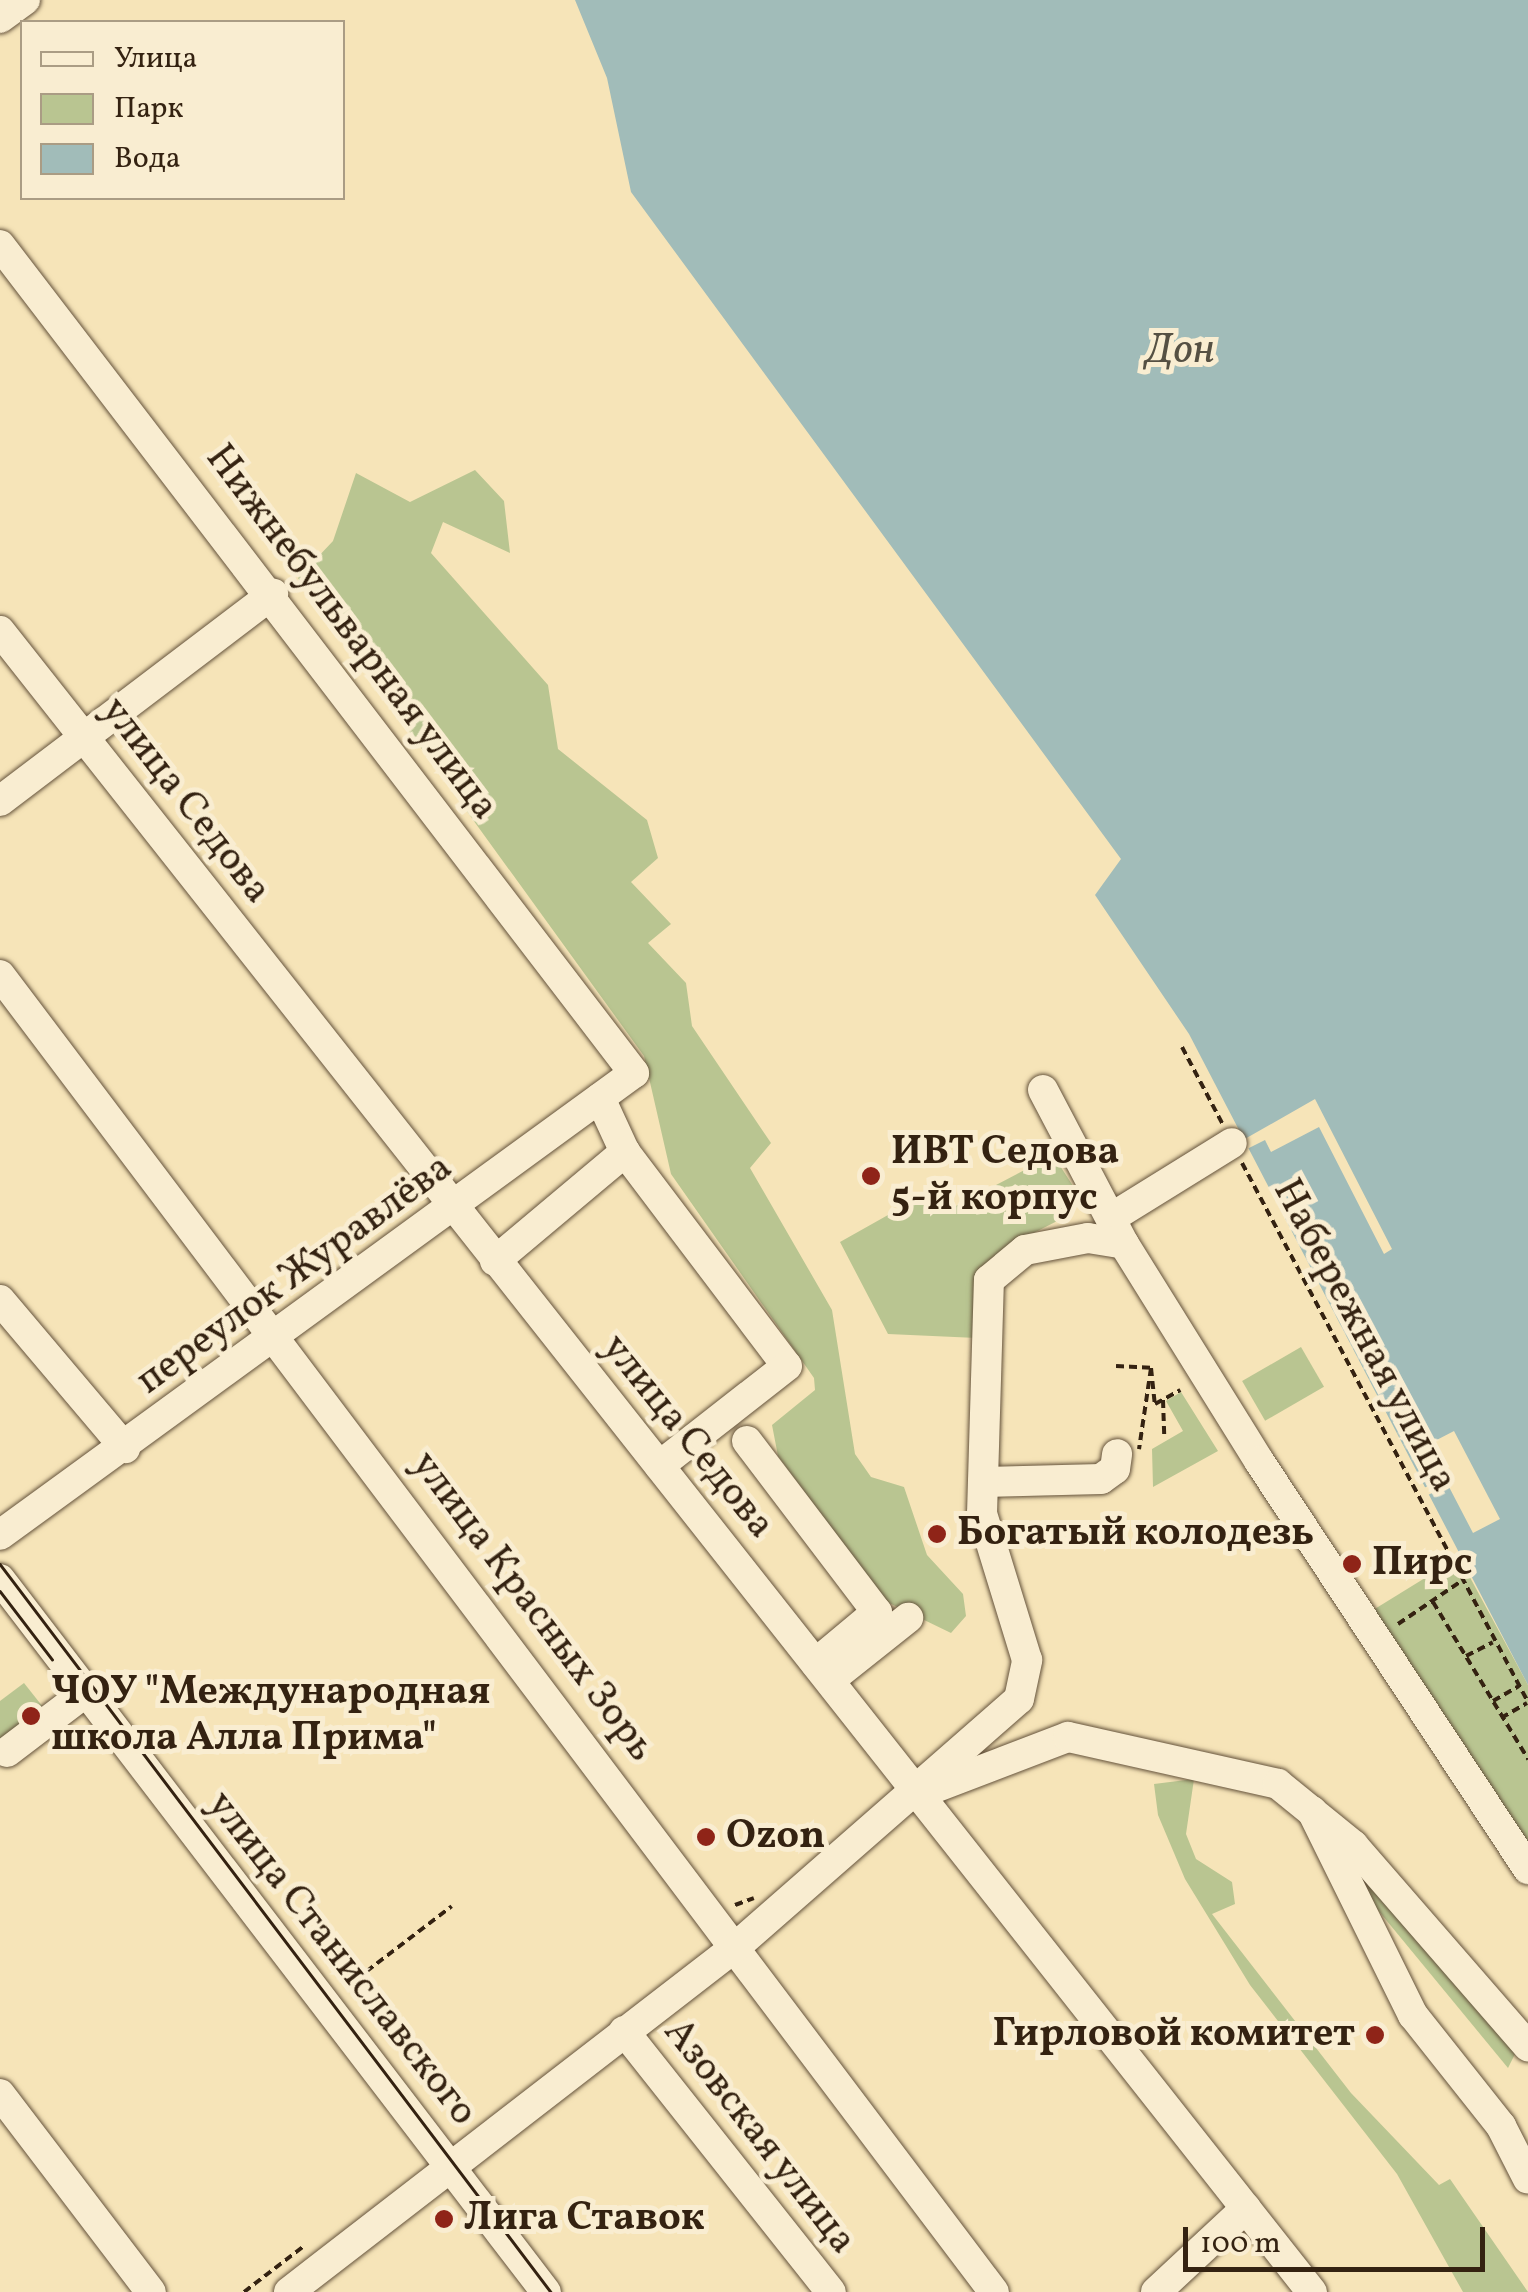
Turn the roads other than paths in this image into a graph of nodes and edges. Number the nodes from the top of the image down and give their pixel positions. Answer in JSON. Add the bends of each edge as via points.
{"nodes":[{"id":1,"x":25,"y":0,"type":"edge"},
{"id":2,"x":0,"y":18,"type":"edge"},
{"id":3,"x":0,"y":244,"type":"edge"},
{"id":4,"x":273,"y":594,"type":"junction"},
{"id":5,"x":0,"y":631,"type":"edge"},
{"id":6,"x":84,"y":737,"type":"junction"},
{"id":7,"x":0,"y":801,"type":"edge"},
{"id":8,"x":0,"y":975,"type":"edge"},
{"id":9,"x":634,"y":1073,"type":"joint"},
{"id":10,"x":1043,"y":1090,"type":"dead end"},
{"id":11,"x":600,"y":1098,"type":"junction"},
{"id":12,"x":1232,"y":1144,"type":"road end"},
{"id":13,"x":625,"y":1152,"type":"junction"},
{"id":14,"x":453,"y":1209,"type":"junction"},
{"id":15,"x":1118,"y":1231,"type":"junction"},
{"id":16,"x":495,"y":1262,"type":"junction"},
{"id":17,"x":0,"y":1300,"type":"edge"},
{"id":18,"x":277,"y":1340,"type":"junction"},
{"id":19,"x":747,"y":1441,"type":"dead end"},
{"id":20,"x":125,"y":1448,"type":"junction"},
{"id":21,"x":1117,"y":1454,"type":"dead end"},
{"id":22,"x":659,"y":1466,"type":"junction"},
{"id":23,"x":983,"y":1482,"type":"junction"},
{"id":24,"x":0,"y":1534,"type":"edge"},
{"id":25,"x":0,"y":1579,"type":"edge"},
{"id":26,"x":908,"y":1618,"type":"dead end"},
{"id":27,"x":823,"y":1671,"type":"junction"},
{"id":28,"x":86,"y":1692,"type":"junction"},
{"id":29,"x":7,"y":1752,"type":"dead end"},
{"id":30,"x":921,"y":1794,"type":"junction"},
{"id":31,"x":1310,"y":1804,"type":"junction"},
{"id":32,"x":1528,"y":1870,"type":"edge"},
{"id":33,"x":738,"y":1945,"type":"junction"},
{"id":34,"x":624,"y":2031,"type":"junction"},
{"id":35,"x":1528,"y":2046,"type":"edge"},
{"id":36,"x":0,"y":2094,"type":"edge"},
{"id":37,"x":449,"y":2164,"type":"junction"},
{"id":38,"x":1528,"y":2179,"type":"edge"},
{"id":39,"x":1246,"y":2208,"type":"junction"},
{"id":40,"x":151,"y":2292,"type":"edge"},
{"id":41,"x":289,"y":2292,"type":"edge"},
{"id":42,"x":546,"y":2292,"type":"edge"},
{"id":43,"x":831,"y":2292,"type":"edge"},
{"id":44,"x":994,"y":2292,"type":"edge"},
{"id":45,"x":1156,"y":2292,"type":"edge"},
{"id":46,"x":1312,"y":2292,"type":"edge"}],
"edges":[{"from":1,"to":2,"type":"street"},
{"from":3,"to":4,"type":"street","name":"Нижнебульварная улица"},
{"from":4,"to":6,"type":"street"},
{"from":4,"to":9,"type":"street","name":"Нижнебульварная улица"},
{"from":5,"to":6,"type":"street","name":"улица Седова"},
{"from":6,"to":7,"type":"street"},
{"from":6,"to":14,"type":"street","name":"улица Седова"},
{"from":8,"to":18,"type":"street","name":"улица Красных Зорь"},
{"from":9,"to":11,"type":"street","name":"переулок Журавлёва"},
{"from":10,"to":15,"type":"street"},
{"from":11,"to":13,"type":"street"},
{"from":11,"to":14,"type":"street","name":"переулок Журавлёва"},
{"from":12,"to":15,"type":"street"},
{"from":13,"to":16,"type":"street"},
{"from":13,"to":22,"type":"street","via":[[787,1366]]},
{"from":14,"to":16,"type":"street","name":"улица Седова"},
{"from":14,"to":18,"type":"street","name":"переулок Журавлёва"},
{"from":15,"to":23,"type":"street","via":[[1065,1240],[993,1271]]},
{"from":15,"to":32,"type":"street"},
{"from":16,"to":22,"type":"street","name":"улица Седова"},
{"from":17,"to":20,"type":"street"},
{"from":18,"to":20,"type":"street","name":"переулок Журавлёва"},
{"from":18,"to":33,"type":"street","name":"улица Красных Зорь"},
{"from":19,"to":27,"type":"street","via":[[877,1612]]},
{"from":20,"to":24,"type":"street","name":"переулок Журавлёва"},
{"from":21,"to":23,"type":"street","via":[[1116,1469],[1100,1479]]},
{"from":22,"to":27,"type":"street","name":"улица Седова"},
{"from":23,"to":30,"type":"street","via":[[988,1551],[1027,1660],[1026,1682],[1009,1712]]},
{"from":25,"to":28,"type":"street","name":"улица Станиславского"},
{"from":26,"to":27,"type":"street"},
{"from":27,"to":30,"type":"street","name":"улица Седова"},
{"from":28,"to":29,"type":"street"},
{"from":28,"to":37,"type":"street","name":"улица Станиславского"},
{"from":30,"to":31,"type":"street","via":[[1068,1737],[1266,1780]]},
{"from":30,"to":33,"type":"street"},
{"from":30,"to":39,"type":"street","name":"улица Седова"},
{"from":31,"to":35,"type":"street"},
{"from":31,"to":38,"type":"street","via":[[1414,2014],[1500,2126]]},
{"from":33,"to":34,"type":"street"},
{"from":33,"to":44,"type":"street","name":"улица Красных Зорь"},
{"from":34,"to":37,"type":"street"},
{"from":34,"to":43,"type":"street","name":"Азовская улица"},
{"from":36,"to":40,"type":"street"},
{"from":37,"to":41,"type":"street"},
{"from":37,"to":42,"type":"street","name":"улица Станиславского"},
{"from":39,"to":45,"type":"street"},
{"from":39,"to":46,"type":"street","name":"улица Седова"}]}
